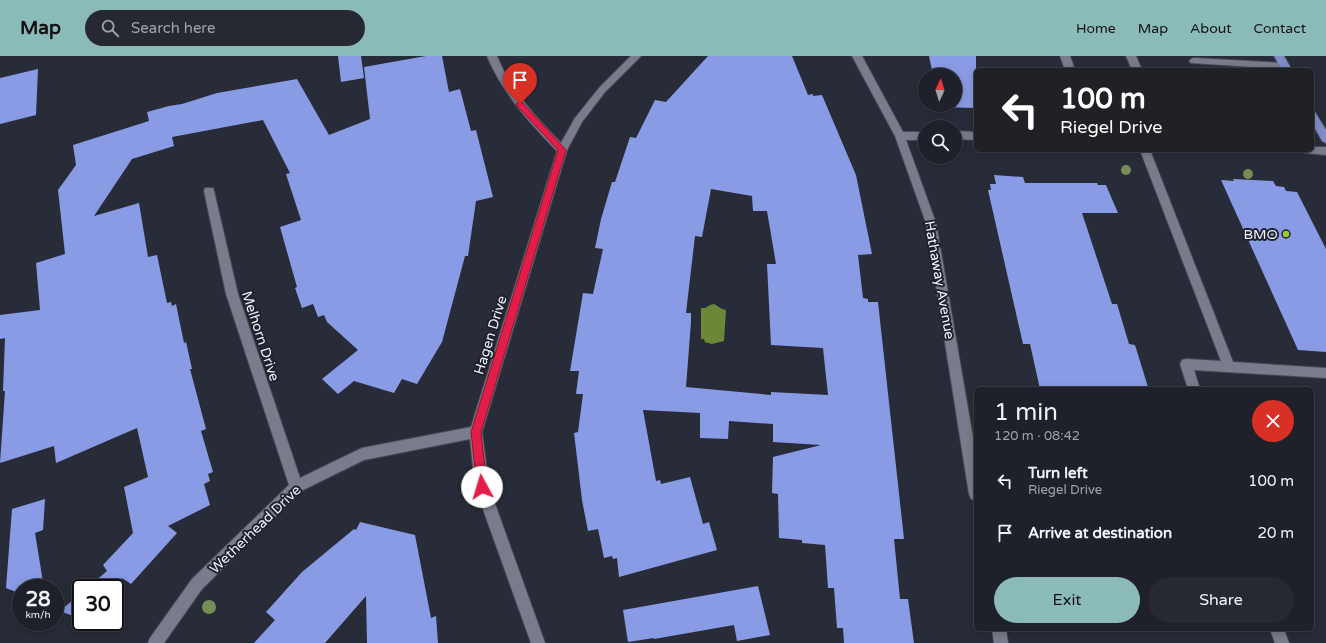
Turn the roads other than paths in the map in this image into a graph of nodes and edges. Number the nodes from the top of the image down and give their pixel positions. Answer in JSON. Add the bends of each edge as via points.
{"nodes":[{"id":1,"x":492,"y":56,"type":"edge"},
{"id":2,"x":636,"y":56,"type":"edge"},
{"id":3,"x":857,"y":56,"type":"edge"},
{"id":4,"x":1065,"y":56,"type":"edge"},
{"id":5,"x":1131,"y":56,"type":"edge"},
{"id":6,"x":1279,"y":56,"type":"edge"},
{"id":7,"x":1193,"y":58,"type":"edge"},
{"id":8,"x":1069,"y":68,"type":"edge"},
{"id":9,"x":1136,"y":68,"type":"edge"},
{"id":10,"x":1197,"y":68,"type":"edge"},
{"id":11,"x":1286,"y":68,"type":"edge"},
{"id":12,"x":1314,"y":118,"type":"edge"},
{"id":13,"x":962,"y":135,"type":"edge"},
{"id":14,"x":900,"y":136,"type":"junction"},
{"id":15,"x":918,"y":136,"type":"edge"},
{"id":16,"x":974,"y":136,"type":"edge"},
{"id":17,"x":1326,"y":139,"type":"edge"},
{"id":18,"x":562,"y":150,"type":"junction"},
{"id":19,"x":1314,"y":150,"type":"edge"},
{"id":20,"x":1326,"y":151,"type":"edge"},
{"id":21,"x":1147,"y":152,"type":"edge"},
{"id":22,"x":209,"y":191,"type":"dead end"},
{"id":23,"x":1229,"y":367,"type":"junction"},
{"id":24,"x":1326,"y":373,"type":"edge"},
{"id":25,"x":1193,"y":387,"type":"edge"},
{"id":26,"x":476,"y":432,"type":"junction"},
{"id":27,"x":974,"y":482,"type":"edge"},
{"id":28,"x":296,"y":486,"type":"junction"},
{"id":29,"x":999,"y":631,"type":"edge"},
{"id":30,"x":1278,"y":631,"type":"edge"},
{"id":31,"x":155,"y":643,"type":"edge"},
{"id":32,"x":538,"y":643,"type":"edge"},
{"id":33,"x":1001,"y":643,"type":"edge"},
{"id":34,"x":1282,"y":643,"type":"edge"}],
"edges":[{"from":1,"to":18,"type":"street","via":[[511,93]]},
{"from":2,"to":18,"type":"street","name":"Hagen Drive","via":[[602,90],[578,120]]},
{"from":3,"to":14,"type":"street","name":"Hathaway Avenue"},
{"from":4,"to":8,"type":"street"},
{"from":5,"to":9,"type":"street"},
{"from":6,"to":11,"type":"main road"},
{"from":7,"to":10,"type":"street"},
{"from":7,"to":11,"type":"street"},
{"from":12,"to":17,"type":"main road"},
{"from":13,"to":16,"type":"street"},
{"from":14,"to":15,"type":"street"},
{"from":14,"to":27,"type":"street","name":"Hathaway Avenue","via":[[931,223]]},
{"from":18,"to":26,"type":"street","name":"Hagen Drive"},
{"from":19,"to":20,"type":"street"},
{"from":21,"to":23,"type":"street"},
{"from":22,"to":28,"type":"street","name":"Melhorn Drive","via":[[232,294]]},
{"from":23,"to":24,"type":"street"},
{"from":23,"to":25,"type":"street","via":[[1186,364]]},
{"from":26,"to":28,"type":"street","name":"Wetherhead Drive","via":[[362,454]]},
{"from":26,"to":32,"type":"street","name":"Hagen Drive","via":[[482,487]]},
{"from":28,"to":31,"type":"street","name":"Wetherhead Drive","via":[[197,584]]},
{"from":29,"to":33,"type":"street"},
{"from":30,"to":34,"type":"street"}]}
